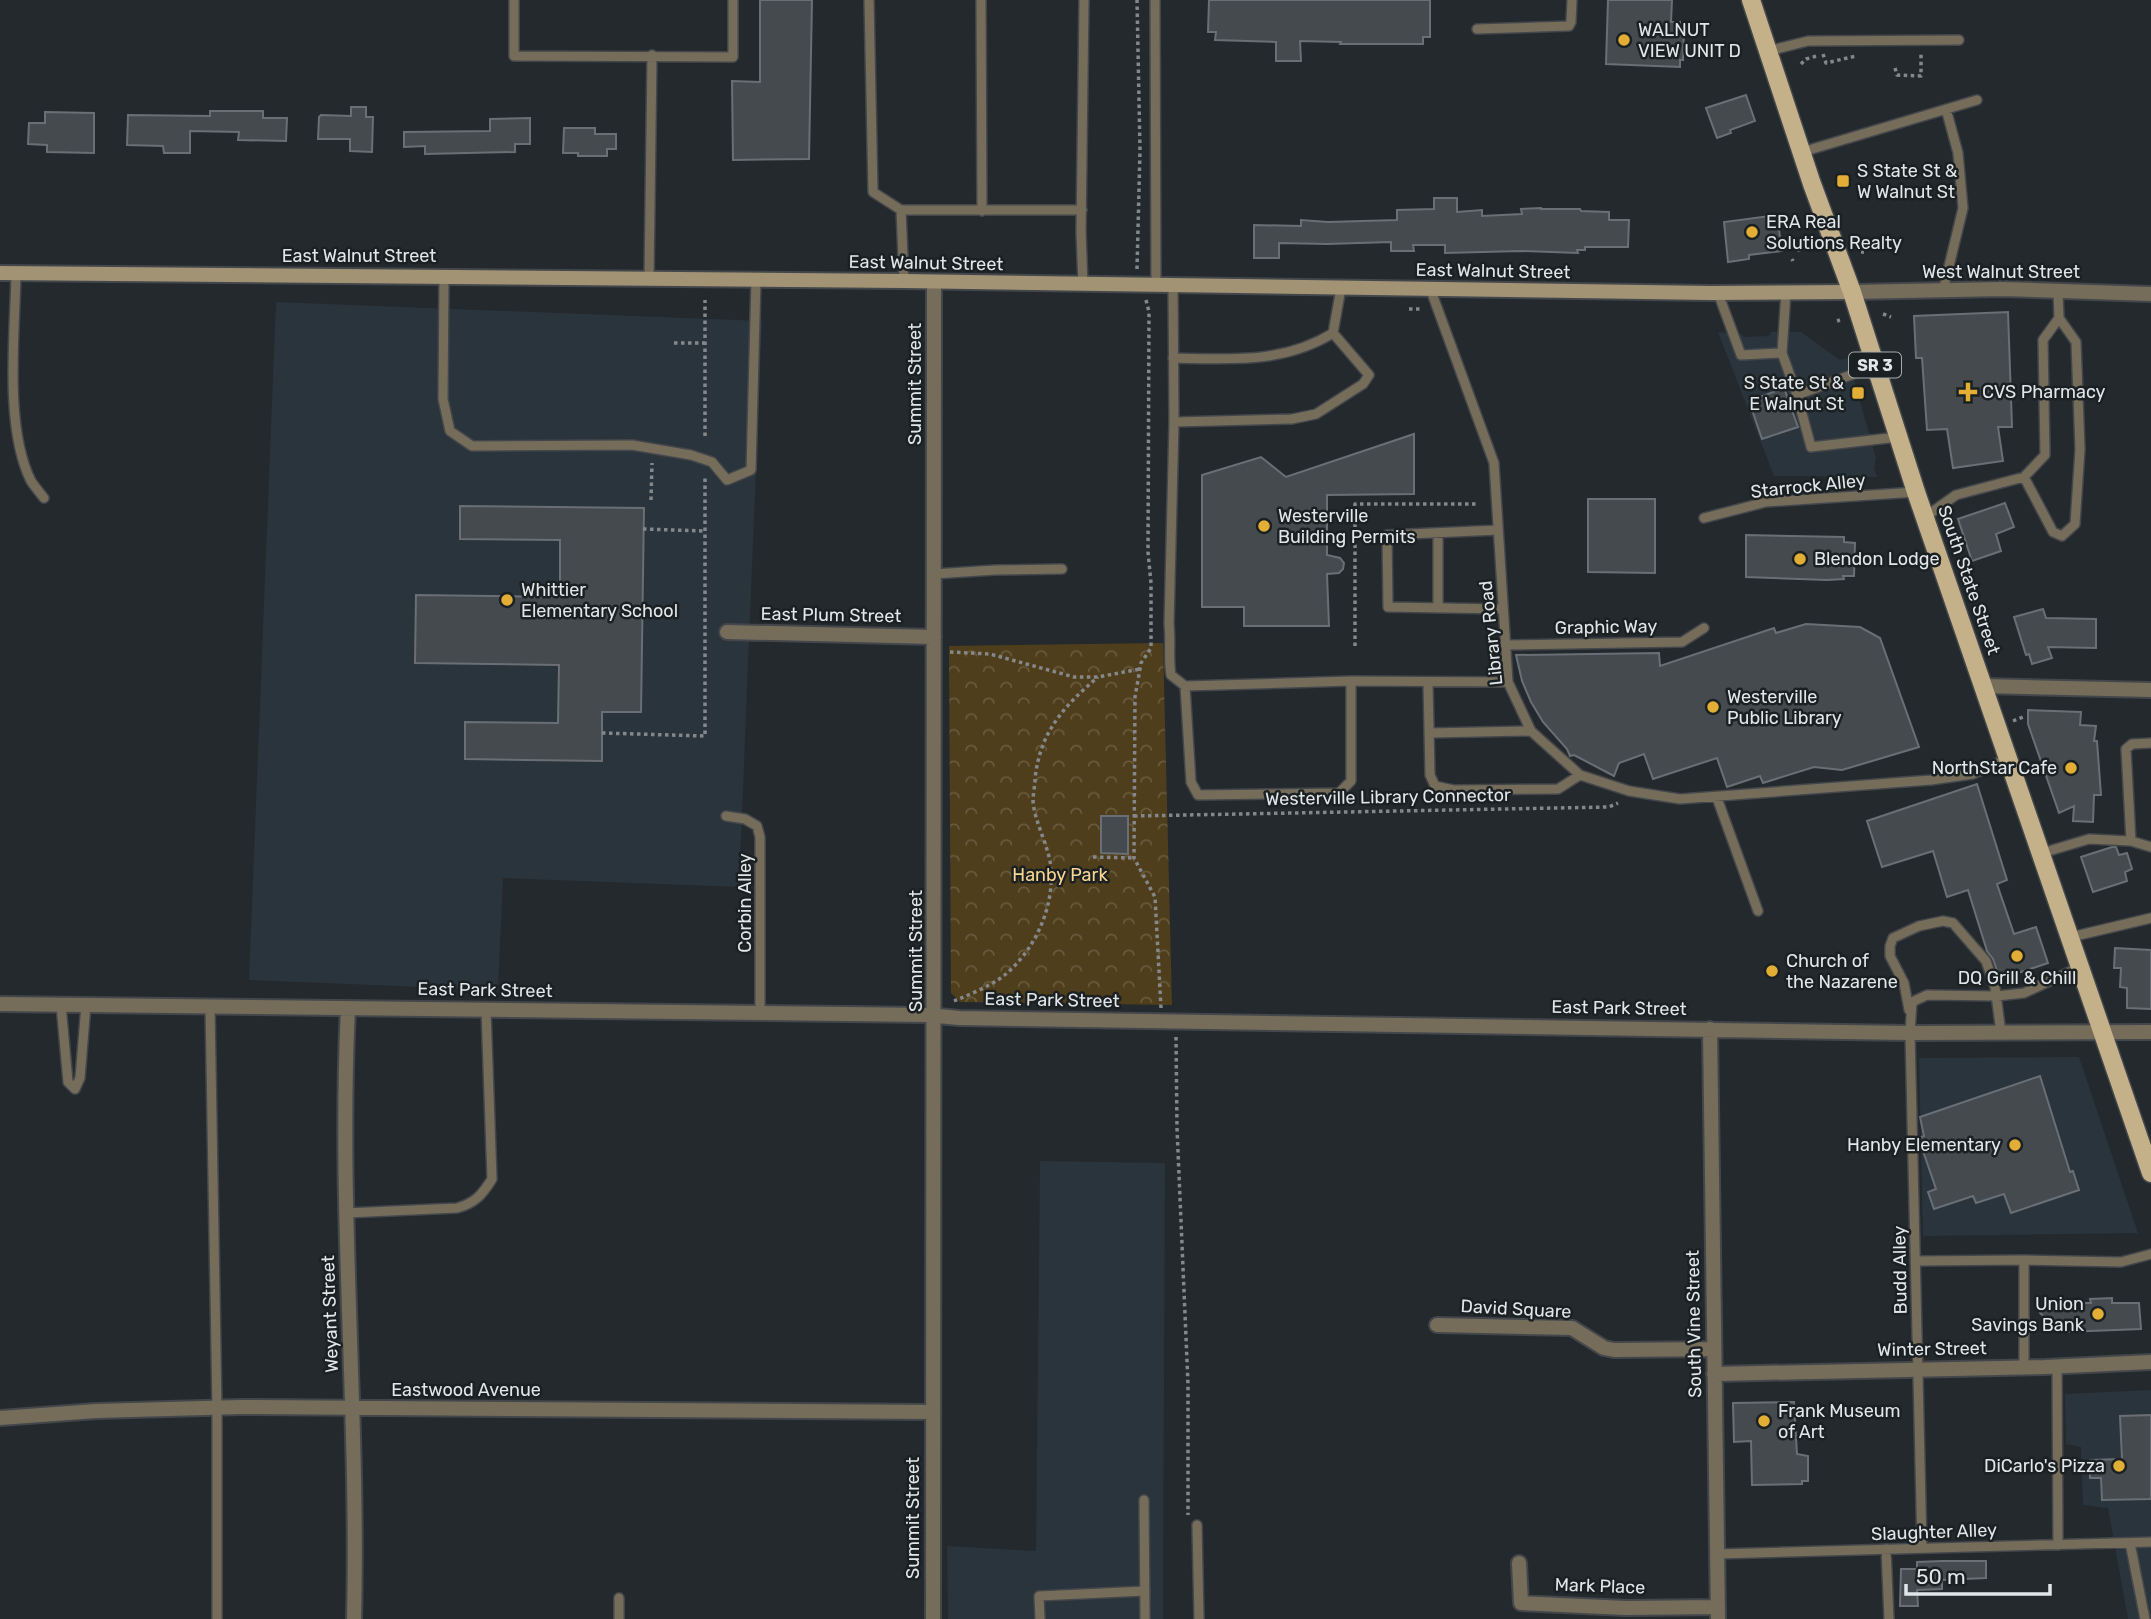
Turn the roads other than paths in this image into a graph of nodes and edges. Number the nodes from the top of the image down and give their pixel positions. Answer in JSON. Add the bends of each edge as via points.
{"nodes":[{"id":1,"x":514,"y":0,"type":"edge"},
{"id":2,"x":733,"y":0,"type":"edge"},
{"id":3,"x":869,"y":0,"type":"edge"},
{"id":4,"x":981,"y":0,"type":"edge"},
{"id":5,"x":1084,"y":0,"type":"edge"},
{"id":6,"x":1155,"y":0,"type":"edge"},
{"id":7,"x":1572,"y":0,"type":"edge"},
{"id":8,"x":1751,"y":0,"type":"edge"},
{"id":9,"x":1477,"y":29,"type":"dead end"},
{"id":10,"x":1959,"y":40,"type":"dead end"},
{"id":11,"x":1768,"y":51,"type":"junction"},
{"id":12,"x":652,"y":55,"type":"junction"},
{"id":13,"x":1977,"y":100,"type":"dead end"},
{"id":14,"x":1946,"y":109,"type":"junction"},
{"id":15,"x":1802,"y":152,"type":"junction"},
{"id":16,"x":1082,"y":209,"type":"junction"},
{"id":17,"x":901,"y":210,"type":"junction"},
{"id":18,"x":982,"y":211,"type":"junction"},
{"id":19,"x":0,"y":273,"type":"edge"},
{"id":20,"x":16,"y":273,"type":"junction"},
{"id":21,"x":444,"y":276,"type":"junction"},
{"id":22,"x":649,"y":279,"type":"junction"},
{"id":23,"x":756,"y":280,"type":"junction"},
{"id":24,"x":904,"y":281,"type":"junction"},
{"id":25,"x":934,"y":283,"type":"junction"},
{"id":26,"x":1083,"y":285,"type":"junction"},
{"id":27,"x":1149,"y":286,"type":"junction"},
{"id":28,"x":1173,"y":287,"type":"junction"},
{"id":29,"x":1341,"y":288,"type":"junction"},
{"id":30,"x":1430,"y":288,"type":"junction"},
{"id":31,"x":1943,"y":290,"type":"junction"},
{"id":32,"x":2058,"y":291,"type":"junction"},
{"id":33,"x":1786,"y":292,"type":"junction"},
{"id":34,"x":1852,"y":292,"type":"junction"},
{"id":35,"x":1718,"y":293,"type":"junction"},
{"id":36,"x":2151,"y":294,"type":"edge"},
{"id":37,"x":2059,"y":318,"type":"junction"},
{"id":38,"x":1333,"y":333,"type":"junction"},
{"id":39,"x":1782,"y":352,"type":"junction"},
{"id":40,"x":1173,"y":358,"type":"junction"},
{"id":41,"x":1875,"y":366,"type":"junction"},
{"id":42,"x":1797,"y":395,"type":"junction"},
{"id":43,"x":1174,"y":422,"type":"junction"},
{"id":44,"x":1898,"y":437,"type":"junction"},
{"id":45,"x":2024,"y":477,"type":"junction"},
{"id":46,"x":1916,"y":492,"type":"junction"},
{"id":47,"x":44,"y":498,"type":"dead end"},
{"id":48,"x":1925,"y":517,"type":"junction"},
{"id":49,"x":1704,"y":518,"type":"dead end"},
{"id":50,"x":1499,"y":530,"type":"junction"},
{"id":51,"x":1438,"y":533,"type":"junction"},
{"id":52,"x":1062,"y":569,"type":"dead end"},
{"id":53,"x":934,"y":574,"type":"junction"},
{"id":54,"x":1438,"y":608,"type":"junction"},
{"id":55,"x":1502,"y":609,"type":"junction"},
{"id":56,"x":1704,"y":628,"type":"dead end"},
{"id":57,"x":727,"y":632,"type":"dead end"},
{"id":58,"x":934,"y":636,"type":"junction"},
{"id":59,"x":1504,"y":645,"type":"junction"},
{"id":60,"x":1351,"y":681,"type":"junction"},
{"id":61,"x":1508,"y":682,"type":"junction"},
{"id":62,"x":1428,"y":683,"type":"junction"},
{"id":63,"x":1185,"y":686,"type":"junction"},
{"id":64,"x":1984,"y":686,"type":"junction"},
{"id":65,"x":2151,"y":690,"type":"edge"},
{"id":66,"x":1531,"y":732,"type":"junction"},
{"id":67,"x":1429,"y":733,"type":"junction"},
{"id":68,"x":2151,"y":743,"type":"edge"},
{"id":69,"x":2009,"y":758,"type":"junction"},
{"id":70,"x":1580,"y":775,"type":"junction"},
{"id":71,"x":1717,"y":798,"type":"junction"},
{"id":72,"x":726,"y":816,"type":"dead end"},
{"id":73,"x":2131,"y":841,"type":"junction"},
{"id":74,"x":2151,"y":847,"type":"edge"},
{"id":75,"x":2042,"y":853,"type":"junction"},
{"id":76,"x":1758,"y":911,"type":"dead end"},
{"id":77,"x":2151,"y":918,"type":"edge"},
{"id":78,"x":2071,"y":937,"type":"junction"},
{"id":79,"x":2081,"y":967,"type":"junction"},
{"id":80,"x":1997,"y":996,"type":"junction"},
{"id":81,"x":0,"y":1004,"type":"edge"},
{"id":82,"x":61,"y":1005,"type":"junction"},
{"id":83,"x":86,"y":1005,"type":"junction"},
{"id":84,"x":211,"y":1006,"type":"junction"},
{"id":85,"x":348,"y":1008,"type":"junction"},
{"id":86,"x":486,"y":1010,"type":"junction"},
{"id":87,"x":760,"y":1013,"type":"junction"},
{"id":88,"x":1910,"y":1013,"type":"junction"},
{"id":89,"x":935,"y":1016,"type":"junction"},
{"id":90,"x":1710,"y":1029,"type":"junction"},
{"id":91,"x":2103,"y":1032,"type":"junction"},
{"id":92,"x":2151,"y":1032,"type":"edge"},
{"id":93,"x":1910,"y":1033,"type":"junction"},
{"id":94,"x":2001,"y":1033,"type":"junction"},
{"id":95,"x":2151,"y":1173,"type":"edge"},
{"id":96,"x":346,"y":1213,"type":"junction"},
{"id":97,"x":2151,"y":1254,"type":"edge"},
{"id":98,"x":2024,"y":1260,"type":"junction"},
{"id":99,"x":1916,"y":1261,"type":"junction"},
{"id":100,"x":1437,"y":1325,"type":"dead end"},
{"id":101,"x":1714,"y":1349,"type":"junction"},
{"id":102,"x":2151,"y":1362,"type":"edge"},
{"id":103,"x":2057,"y":1366,"type":"junction"},
{"id":104,"x":2024,"y":1367,"type":"junction"},
{"id":105,"x":1917,"y":1369,"type":"junction"},
{"id":106,"x":1714,"y":1374,"type":"junction"},
{"id":107,"x":217,"y":1408,"type":"junction"},
{"id":108,"x":352,"y":1408,"type":"junction"},
{"id":109,"x":933,"y":1412,"type":"junction"},
{"id":110,"x":0,"y":1418,"type":"edge"},
{"id":111,"x":1144,"y":1500,"type":"dead end"},
{"id":112,"x":1193,"y":1524,"type":"road end"},
{"id":113,"x":2151,"y":1542,"type":"edge"},
{"id":114,"x":2130,"y":1543,"type":"junction"},
{"id":115,"x":2057,"y":1545,"type":"junction"},
{"id":116,"x":1922,"y":1548,"type":"junction"},
{"id":117,"x":1886,"y":1549,"type":"junction"},
{"id":118,"x":1717,"y":1554,"type":"junction"},
{"id":119,"x":1519,"y":1563,"type":"dead end"},
{"id":120,"x":1145,"y":1591,"type":"junction"},
{"id":121,"x":619,"y":1598,"type":"dead end"},
{"id":122,"x":1718,"y":1613,"type":"edge"},
{"id":123,"x":217,"y":1619,"type":"edge"},
{"id":124,"x":354,"y":1619,"type":"edge"},
{"id":125,"x":620,"y":1619,"type":"edge"},
{"id":126,"x":933,"y":1619,"type":"edge"},
{"id":127,"x":1040,"y":1619,"type":"edge"},
{"id":128,"x":1145,"y":1619,"type":"edge"},
{"id":129,"x":1199,"y":1619,"type":"edge"},
{"id":130,"x":1888,"y":1619,"type":"edge"},
{"id":131,"x":2145,"y":1619,"type":"edge"}],
"edges":[{"from":1,"to":12,"type":"lane","via":[[514,56]]},
{"from":2,"to":12,"type":"lane","via":[[733,57]]},
{"from":3,"to":17,"type":"lane","via":[[873,192]]},
{"from":4,"to":18,"type":"lane"},
{"from":5,"to":16,"type":"lane"},
{"from":6,"to":27,"type":"lane"},
{"from":7,"to":9,"type":"lane","via":[[1569,26]]},
{"from":8,"to":11,"type":"main road","name":"South State Street","number":"SR 3"},
{"from":10,"to":11,"type":"lane","via":[[1808,41]]},
{"from":11,"to":15,"type":"main road","name":"South State Street","number":"SR 3"},
{"from":12,"to":22,"type":"lane"},
{"from":13,"to":14,"type":"lane"},
{"from":14,"to":15,"type":"lane"},
{"from":14,"to":31,"type":"lane","via":[[1958,153],[1963,208]]},
{"from":15,"to":34,"type":"main road","name":"South State Street","number":"SR 3"},
{"from":16,"to":18,"type":"lane"},
{"from":16,"to":26,"type":"lane"},
{"from":17,"to":18,"type":"lane"},
{"from":17,"to":24,"type":"lane"},
{"from":19,"to":20,"type":"main road","name":"East Walnut Street"},
{"from":20,"to":21,"type":"main road","name":"East Walnut Street"},
{"from":20,"to":47,"type":"lane","via":[[16,433],[32,481]]},
{"from":21,"to":22,"type":"main road","name":"East Walnut Street"},
{"from":21,"to":23,"type":"lane","via":[[443,399],[450,431],[472,446],[632,445],[691,455],[712,462],[727,480],[751,470]]},
{"from":22,"to":23,"type":"main road","name":"East Walnut Street"},
{"from":23,"to":24,"type":"main road","name":"East Walnut Street"},
{"from":24,"to":25,"type":"main road","name":"East Walnut Street"},
{"from":25,"to":26,"type":"main road","name":"East Walnut Street"},
{"from":25,"to":53,"type":"street","name":"Summit Street"},
{"from":26,"to":27,"type":"main road","name":"East Walnut Street"},
{"from":27,"to":28,"type":"main road","name":"East Walnut Street"},
{"from":28,"to":29,"type":"main road","name":"East Walnut Street"},
{"from":28,"to":40,"type":"lane"},
{"from":29,"to":30,"type":"main road","name":"East Walnut Street"},
{"from":29,"to":38,"type":"lane"},
{"from":30,"to":35,"type":"main road","name":"East Walnut Street"},
{"from":30,"to":50,"type":"lane","name":"Library Road","via":[[1493,463]]},
{"from":31,"to":32,"type":"street","name":"West Walnut Street"},
{"from":31,"to":34,"type":"street","name":"West Walnut Street"},
{"from":32,"to":36,"type":"street","name":"West Walnut Street"},
{"from":32,"to":37,"type":"lane"},
{"from":33,"to":34,"type":"main road","name":"East Walnut Street"},
{"from":33,"to":35,"type":"main road","name":"East Walnut Street"},
{"from":33,"to":39,"type":"lane"},
{"from":34,"to":41,"type":"main road","name":"South State Street","number":"SR 3"},
{"from":35,"to":39,"type":"lane","via":[[1741,355]]},
{"from":37,"to":45,"type":"lane","via":[[2043,340],[2045,455]]},
{"from":37,"to":45,"type":"lane","via":[[2076,342],[2080,449],[2075,524],[2062,536],[2053,532]]},
{"from":38,"to":40,"type":"lane","via":[[1317,344],[1277,357]]},
{"from":38,"to":43,"type":"lane","via":[[1369,375],[1363,384],[1316,414],[1293,419]]},
{"from":39,"to":42,"type":"lane"},
{"from":40,"to":43,"type":"lane"},
{"from":41,"to":42,"type":"lane"},
{"from":41,"to":44,"type":"main road","name":"South State Street","number":"SR 3"},
{"from":42,"to":44,"type":"lane","via":[[1811,447]]},
{"from":43,"to":63,"type":"lane","via":[[1168,661],[1171,675]]},
{"from":44,"to":46,"type":"main road","name":"South State Street","number":"SR 3"},
{"from":45,"to":48,"type":"lane","via":[[1956,495]]},
{"from":46,"to":48,"type":"main road","name":"South State Street","number":"SR 3"},
{"from":46,"to":49,"type":"lane","name":"Starrock Alley","via":[[1766,502]]},
{"from":48,"to":64,"type":"main road","name":"South State Street","number":"SR 3"},
{"from":50,"to":51,"type":"lane"},
{"from":50,"to":55,"type":"lane","name":"Library Road"},
{"from":51,"to":54,"type":"lane"},
{"from":51,"to":54,"type":"lane","via":[[1387,535],[1388,607]]},
{"from":52,"to":53,"type":"lane"},
{"from":53,"to":58,"type":"street","name":"Summit Street"},
{"from":54,"to":55,"type":"lane"},
{"from":55,"to":59,"type":"lane","name":"Library Road"},
{"from":56,"to":59,"type":"lane","name":"Graphic Way","via":[[1682,642]]},
{"from":57,"to":58,"type":"street","name":"East Plum Street"},
{"from":58,"to":89,"type":"street","name":"Summit Street"},
{"from":59,"to":61,"type":"lane","name":"Library Road"},
{"from":60,"to":62,"type":"lane"},
{"from":60,"to":63,"type":"lane"},
{"from":60,"to":63,"type":"lane","via":[[1351,781],[1339,793],[1198,795],[1191,782]]},
{"from":61,"to":62,"type":"lane"},
{"from":61,"to":66,"type":"lane","name":"Library Road"},
{"from":62,"to":67,"type":"lane"},
{"from":64,"to":65,"type":"street"},
{"from":64,"to":69,"type":"main road","name":"South State Street","number":"SR 3"},
{"from":66,"to":67,"type":"lane"},
{"from":66,"to":70,"type":"lane","name":"Library Road"},
{"from":67,"to":70,"type":"lane","via":[[1430,775],[1435,786],[1454,790],[1558,789]]},
{"from":68,"to":73,"type":"lane","via":[[2126,749]]},
{"from":69,"to":71,"type":"lane","name":"Library Road","via":[[1973,774],[1931,780]]},
{"from":69,"to":75,"type":"main road","name":"South State Street","number":"SR 3"},
{"from":70,"to":71,"type":"lane","name":"Library Road","via":[[1638,792],[1680,799]]},
{"from":71,"to":76,"type":"lane"},
{"from":72,"to":87,"type":"lane","name":"Corbin Alley","via":[[757,826],[760,837]]},
{"from":73,"to":74,"type":"lane"},
{"from":73,"to":75,"type":"lane","via":[[2089,839]]},
{"from":75,"to":78,"type":"main road","name":"South State Street","number":"SR 3"},
{"from":77,"to":78,"type":"lane"},
{"from":78,"to":79,"type":"main road","name":"South State Street","number":"SR 3"},
{"from":79,"to":80,"type":"lane","via":[[2024,993]]},
{"from":79,"to":91,"type":"main road","name":"South State Street","number":"SR 3"},
{"from":80,"to":88,"type":"lane","via":[[1927,995],[1912,1002]]},
{"from":80,"to":88,"type":"lane","name":"Budd Alley","via":[[1986,961],[1953,923],[1943,921],[1905,931],[1890,946]]},
{"from":80,"to":94,"type":"lane"},
{"from":81,"to":82,"type":"street","name":"East Park Street"},
{"from":82,"to":83,"type":"street","name":"East Park Street"},
{"from":82,"to":83,"type":"lane","via":[[68,1082],[75,1089],[80,1078]]},
{"from":83,"to":84,"type":"street","name":"East Park Street"},
{"from":84,"to":85,"type":"street","name":"East Park Street"},
{"from":84,"to":107,"type":"lane"},
{"from":85,"to":86,"type":"street","name":"East Park Street"},
{"from":85,"to":96,"type":"street","name":"Weyant Street"},
{"from":86,"to":87,"type":"street","name":"East Park Street"},
{"from":86,"to":96,"type":"lane","via":[[492,1179],[482,1195],[457,1208]]},
{"from":87,"to":89,"type":"street","name":"East Park Street"},
{"from":88,"to":93,"type":"lane","name":"Budd Alley"},
{"from":89,"to":90,"type":"street","name":"East Park Street"},
{"from":89,"to":109,"type":"street","name":"Summit Street"},
{"from":90,"to":93,"type":"street","name":"East Park Street"},
{"from":90,"to":101,"type":"street","name":"South Vine Street"},
{"from":91,"to":92,"type":"street","name":"East Park Street"},
{"from":91,"to":94,"type":"street","name":"East Park Street"},
{"from":91,"to":95,"type":"main road","name":"South State Street","number":"SR 3"},
{"from":93,"to":94,"type":"street","name":"East Park Street"},
{"from":93,"to":99,"type":"lane","name":"Budd Alley"},
{"from":96,"to":108,"type":"street","name":"Weyant Street"},
{"from":97,"to":98,"type":"lane","via":[[2121,1262]]},
{"from":98,"to":99,"type":"lane"},
{"from":98,"to":104,"type":"lane"},
{"from":99,"to":105,"type":"lane","name":"Budd Alley"},
{"from":100,"to":101,"type":"street","name":"David Square","via":[[1572,1328],[1614,1350]]},
{"from":101,"to":106,"type":"street","name":"South Vine Street"},
{"from":102,"to":103,"type":"street","name":"Winter Street"},
{"from":103,"to":104,"type":"street","name":"Winter Street"},
{"from":103,"to":115,"type":"lane"},
{"from":104,"to":105,"type":"street","name":"Winter Street"},
{"from":105,"to":106,"type":"street","name":"Winter Street"},
{"from":105,"to":116,"type":"lane","name":"Budd Alley"},
{"from":106,"to":118,"type":"street","name":"South Vine Street"},
{"from":107,"to":108,"type":"street","name":"Eastwood Avenue"},
{"from":107,"to":110,"type":"street","name":"Eastwood Avenue"},
{"from":107,"to":123,"type":"lane"},
{"from":108,"to":109,"type":"street","name":"Eastwood Avenue"},
{"from":108,"to":124,"type":"street","name":"Weyant Street"},
{"from":109,"to":126,"type":"street","name":"Summit Street"},
{"from":111,"to":120,"type":"lane"},
{"from":112,"to":129,"type":"lane"},
{"from":113,"to":114,"type":"lane","name":"Slaughter Alley"},
{"from":114,"to":115,"type":"lane","name":"Slaughter Alley"},
{"from":114,"to":131,"type":"lane"},
{"from":115,"to":116,"type":"lane","name":"Slaughter Alley"},
{"from":116,"to":117,"type":"lane","name":"Slaughter Alley"},
{"from":117,"to":118,"type":"lane","name":"Slaughter Alley"},
{"from":117,"to":130,"type":"lane"},
{"from":118,"to":122,"type":"street","name":"South Vine Street"},
{"from":119,"to":122,"type":"street","name":"Mark Place","via":[[1521,1603]]},
{"from":120,"to":127,"type":"lane","via":[[1039,1596]]},
{"from":120,"to":128,"type":"lane"},
{"from":121,"to":125,"type":"lane"}]}
